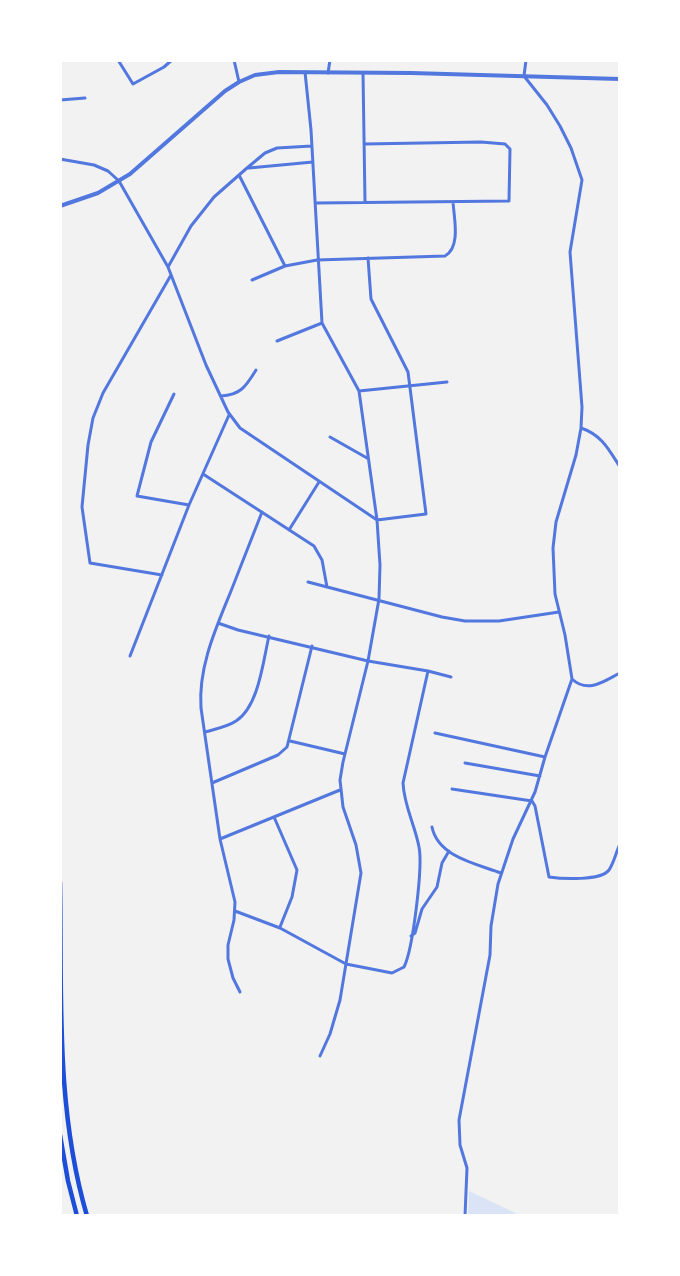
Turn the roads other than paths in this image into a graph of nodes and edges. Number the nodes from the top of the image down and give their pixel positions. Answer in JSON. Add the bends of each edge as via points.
{"nodes":[{"id":1,"x":118,"y":60,"type":"edge"},
{"id":2,"x":172,"y":60,"type":"edge"},
{"id":3,"x":234,"y":60,"type":"edge"},
{"id":4,"x":330,"y":60,"type":"edge"},
{"id":5,"x":526,"y":60,"type":"edge"},
{"id":6,"x":305,"y":72,"type":"junction"},
{"id":7,"x":328,"y":72,"type":"junction"},
{"id":8,"x":363,"y":73,"type":"junction"},
{"id":9,"x":524,"y":76,"type":"junction"},
{"id":10,"x":620,"y":79,"type":"edge"},
{"id":11,"x":239,"y":81,"type":"junction"},
{"id":12,"x":85,"y":98,"type":"dead end"},
{"id":13,"x":60,"y":100,"type":"edge"},
{"id":14,"x":364,"y":144,"type":"junction"},
{"id":15,"x":312,"y":146,"type":"junction"},
{"id":16,"x":60,"y":159,"type":"edge"},
{"id":17,"x":313,"y":162,"type":"junction"},
{"id":18,"x":247,"y":168,"type":"junction"},
{"id":19,"x":239,"y":175,"type":"junction"},
{"id":20,"x":119,"y":181,"type":"junction"},
{"id":21,"x":365,"y":202,"type":"junction"},
{"id":22,"x":453,"y":202,"type":"junction"},
{"id":23,"x":316,"y":203,"type":"junction"},
{"id":24,"x":60,"y":206,"type":"edge"},
{"id":25,"x":368,"y":258,"type":"junction"},
{"id":26,"x":317,"y":260,"type":"junction"},
{"id":27,"x":285,"y":266,"type":"junction"},
{"id":28,"x":168,"y":267,"type":"junction"},
{"id":29,"x":171,"y":275,"type":"junction"},
{"id":30,"x":252,"y":280,"type":"dead end"},
{"id":31,"x":321,"y":323,"type":"junction"},
{"id":32,"x":277,"y":341,"type":"dead end"},
{"id":33,"x":256,"y":370,"type":"dead end"},
{"id":34,"x":447,"y":382,"type":"dead end"},
{"id":35,"x":409,"y":386,"type":"junction"},
{"id":36,"x":359,"y":391,"type":"junction"},
{"id":37,"x":174,"y":394,"type":"dead end"},
{"id":38,"x":220,"y":396,"type":"junction"},
{"id":39,"x":230,"y":415,"type":"junction"},
{"id":40,"x":581,"y":428,"type":"junction"},
{"id":41,"x":330,"y":436,"type":"dead end"},
{"id":42,"x":368,"y":459,"type":"junction"},
{"id":43,"x":620,"y":467,"type":"edge"},
{"id":44,"x":203,"y":474,"type":"junction"},
{"id":45,"x":319,"y":482,"type":"junction"},
{"id":46,"x":189,"y":505,"type":"junction"},
{"id":47,"x":262,"y":512,"type":"junction"},
{"id":48,"x":377,"y":520,"type":"junction"},
{"id":49,"x":289,"y":530,"type":"junction"},
{"id":50,"x":162,"y":575,"type":"junction"},
{"id":51,"x":309,"y":582,"type":"dead end"},
{"id":52,"x":327,"y":587,"type":"junction"},
{"id":53,"x":379,"y":599,"type":"junction"},
{"id":54,"x":559,"y":612,"type":"junction"},
{"id":55,"x":218,"y":623,"type":"junction"},
{"id":56,"x":269,"y":636,"type":"junction"},
{"id":57,"x":312,"y":646,"type":"junction"},
{"id":58,"x":130,"y":656,"type":"dead end"},
{"id":59,"x":368,"y":661,"type":"junction"},
{"id":60,"x":428,"y":671,"type":"junction"},
{"id":61,"x":620,"y":673,"type":"edge"},
{"id":62,"x":451,"y":677,"type":"dead end"},
{"id":63,"x":572,"y":679,"type":"junction"},
{"id":64,"x":205,"y":732,"type":"junction"},
{"id":65,"x":435,"y":733,"type":"dead end"},
{"id":66,"x":290,"y":741,"type":"junction"},
{"id":67,"x":345,"y":754,"type":"junction"},
{"id":68,"x":544,"y":757,"type":"junction"},
{"id":69,"x":465,"y":763,"type":"dead end"},
{"id":70,"x":540,"y":776,"type":"junction"},
{"id":71,"x":212,"y":783,"type":"junction"},
{"id":72,"x":452,"y":789,"type":"dead end"},
{"id":73,"x":340,"y":790,"type":"junction"},
{"id":74,"x":531,"y":800,"type":"junction"},
{"id":75,"x":274,"y":817,"type":"junction"},
{"id":76,"x":432,"y":827,"type":"dead end"},
{"id":77,"x":220,"y":839,"type":"junction"},
{"id":78,"x":620,"y":844,"type":"edge"},
{"id":79,"x":449,"y":851,"type":"junction"},
{"id":80,"x":501,"y":873,"type":"junction"},
{"id":81,"x":60,"y":882,"type":"edge"},
{"id":82,"x":235,"y":911,"type":"junction"},
{"id":83,"x":280,"y":928,"type":"junction"},
{"id":84,"x":411,"y":936,"type":"junction"},
{"id":85,"x":346,"y":964,"type":"junction"},
{"id":86,"x":240,"y":992,"type":"dead end"},
{"id":87,"x":320,"y":1056,"type":"dead end"},
{"id":88,"x":60,"y":1135,"type":"edge"},
{"id":89,"x":77,"y":1216,"type":"edge"},
{"id":90,"x":87,"y":1216,"type":"edge"},
{"id":91,"x":465,"y":1216,"type":"edge"}],
"edges":[{"from":1,"to":2,"type":"street","via":[[134,84]]},
{"from":3,"to":11,"type":"street"},
{"from":4,"to":7,"type":"street"},
{"from":5,"to":9,"type":"street"},
{"from":6,"to":7,"type":"street"},
{"from":6,"to":11,"type":"street","via":[[263,74]]},
{"from":6,"to":15,"type":"street"},
{"from":7,"to":8,"type":"street"},
{"from":8,"to":9,"type":"street"},
{"from":8,"to":14,"type":"street"},
{"from":9,"to":10,"type":"street"},
{"from":9,"to":40,"type":"street","via":[[560,126],[582,180],[570,252]]},
{"from":11,"to":20,"type":"street"},
{"from":12,"to":13,"type":"street"},
{"from":14,"to":21,"type":"street"},
{"from":14,"to":22,"type":"street","via":[[505,144],[510,149],[509,201]]},
{"from":15,"to":17,"type":"street"},
{"from":15,"to":18,"type":"street","via":[[277,148]]},
{"from":16,"to":20,"type":"street","via":[[94,165]]},
{"from":17,"to":18,"type":"street"},
{"from":17,"to":23,"type":"street"},
{"from":18,"to":19,"type":"street"},
{"from":19,"to":27,"type":"street"},
{"from":19,"to":28,"type":"street","via":[[214,197],[191,226]]},
{"from":20,"to":24,"type":"street"},
{"from":20,"to":28,"type":"street"},
{"from":21,"to":22,"type":"street"},
{"from":21,"to":23,"type":"street"},
{"from":22,"to":25,"type":"street","via":[[455,244],[448,255]]},
{"from":23,"to":26,"type":"street"},
{"from":25,"to":26,"type":"street"},
{"from":25,"to":35,"type":"street","via":[[370,299],[408,372]]},
{"from":26,"to":27,"type":"street"},
{"from":26,"to":31,"type":"street"},
{"from":27,"to":30,"type":"street"},
{"from":28,"to":29,"type":"street"},
{"from":29,"to":38,"type":"street"},
{"from":29,"to":50,"type":"street","via":[[96,410],[89,436],[82,507],[90,563]]},
{"from":31,"to":32,"type":"street"},
{"from":31,"to":36,"type":"street"},
{"from":33,"to":38,"type":"street","via":[[243,390]]},
{"from":34,"to":35,"type":"street"},
{"from":35,"to":36,"type":"street"},
{"from":35,"to":48,"type":"street","via":[[426,514]]},
{"from":36,"to":42,"type":"street"},
{"from":37,"to":46,"type":"street","via":[[151,442],[137,496]]},
{"from":38,"to":39,"type":"street"},
{"from":39,"to":44,"type":"street"},
{"from":39,"to":45,"type":"street","via":[[245,433]]},
{"from":40,"to":43,"type":"street","via":[[604,442]]},
{"from":40,"to":54,"type":"street","via":[[554,535],[553,573]]},
{"from":41,"to":42,"type":"street"},
{"from":42,"to":48,"type":"street"},
{"from":44,"to":46,"type":"street"},
{"from":44,"to":47,"type":"street"},
{"from":45,"to":48,"type":"street"},
{"from":45,"to":49,"type":"street"},
{"from":46,"to":50,"type":"street"},
{"from":47,"to":49,"type":"street"},
{"from":47,"to":55,"type":"street"},
{"from":48,"to":53,"type":"street"},
{"from":49,"to":52,"type":"street","via":[[318,550]]},
{"from":50,"to":58,"type":"street"},
{"from":51,"to":52,"type":"street"},
{"from":52,"to":53,"type":"street"},
{"from":53,"to":54,"type":"street","via":[[476,622]]},
{"from":53,"to":59,"type":"street"},
{"from":54,"to":63,"type":"street"},
{"from":55,"to":56,"type":"street"},
{"from":55,"to":64,"type":"street","via":[[201,684]]},
{"from":56,"to":57,"type":"street"},
{"from":56,"to":64,"type":"street","via":[[255,696],[248,709],[234,723]]},
{"from":57,"to":59,"type":"street"},
{"from":57,"to":66,"type":"street"},
{"from":59,"to":60,"type":"street"},
{"from":59,"to":67,"type":"street"},
{"from":60,"to":62,"type":"street"},
{"from":60,"to":84,"type":"street","via":[[403,783],[421,859]]},
{"from":61,"to":63,"type":"street","via":[[588,687]]},
{"from":63,"to":68,"type":"street"},
{"from":64,"to":71,"type":"street"},
{"from":65,"to":68,"type":"street"},
{"from":66,"to":67,"type":"street"},
{"from":66,"to":71,"type":"street","via":[[278,755]]},
{"from":67,"to":73,"type":"street"},
{"from":68,"to":70,"type":"street"},
{"from":69,"to":70,"type":"street"},
{"from":70,"to":74,"type":"street"},
{"from":71,"to":77,"type":"street"},
{"from":72,"to":74,"type":"street"},
{"from":73,"to":75,"type":"street"},
{"from":73,"to":85,"type":"street","via":[[361,873]]},
{"from":74,"to":78,"type":"street","via":[[549,877],[603,875],[610,869]]},
{"from":74,"to":80,"type":"street"},
{"from":75,"to":77,"type":"street"},
{"from":75,"to":83,"type":"street","via":[[297,870]]},
{"from":76,"to":79,"type":"street","via":[[436,839]]},
{"from":77,"to":82,"type":"street"},
{"from":79,"to":80,"type":"street"},
{"from":79,"to":84,"type":"street","via":[[437,887]]},
{"from":80,"to":91,"type":"street","via":[[459,1120],[460,1145],[467,1168]]},
{"from":81,"to":90,"type":"highway","via":[[64,1089],[73,1158]]},
{"from":82,"to":83,"type":"street"},
{"from":82,"to":86,"type":"street","via":[[227,954]]},
{"from":83,"to":85,"type":"street"},
{"from":84,"to":85,"type":"street","via":[[405,964],[398,972]]},
{"from":85,"to":87,"type":"street","via":[[338,1010]]},
{"from":88,"to":89,"type":"highway"}]}
